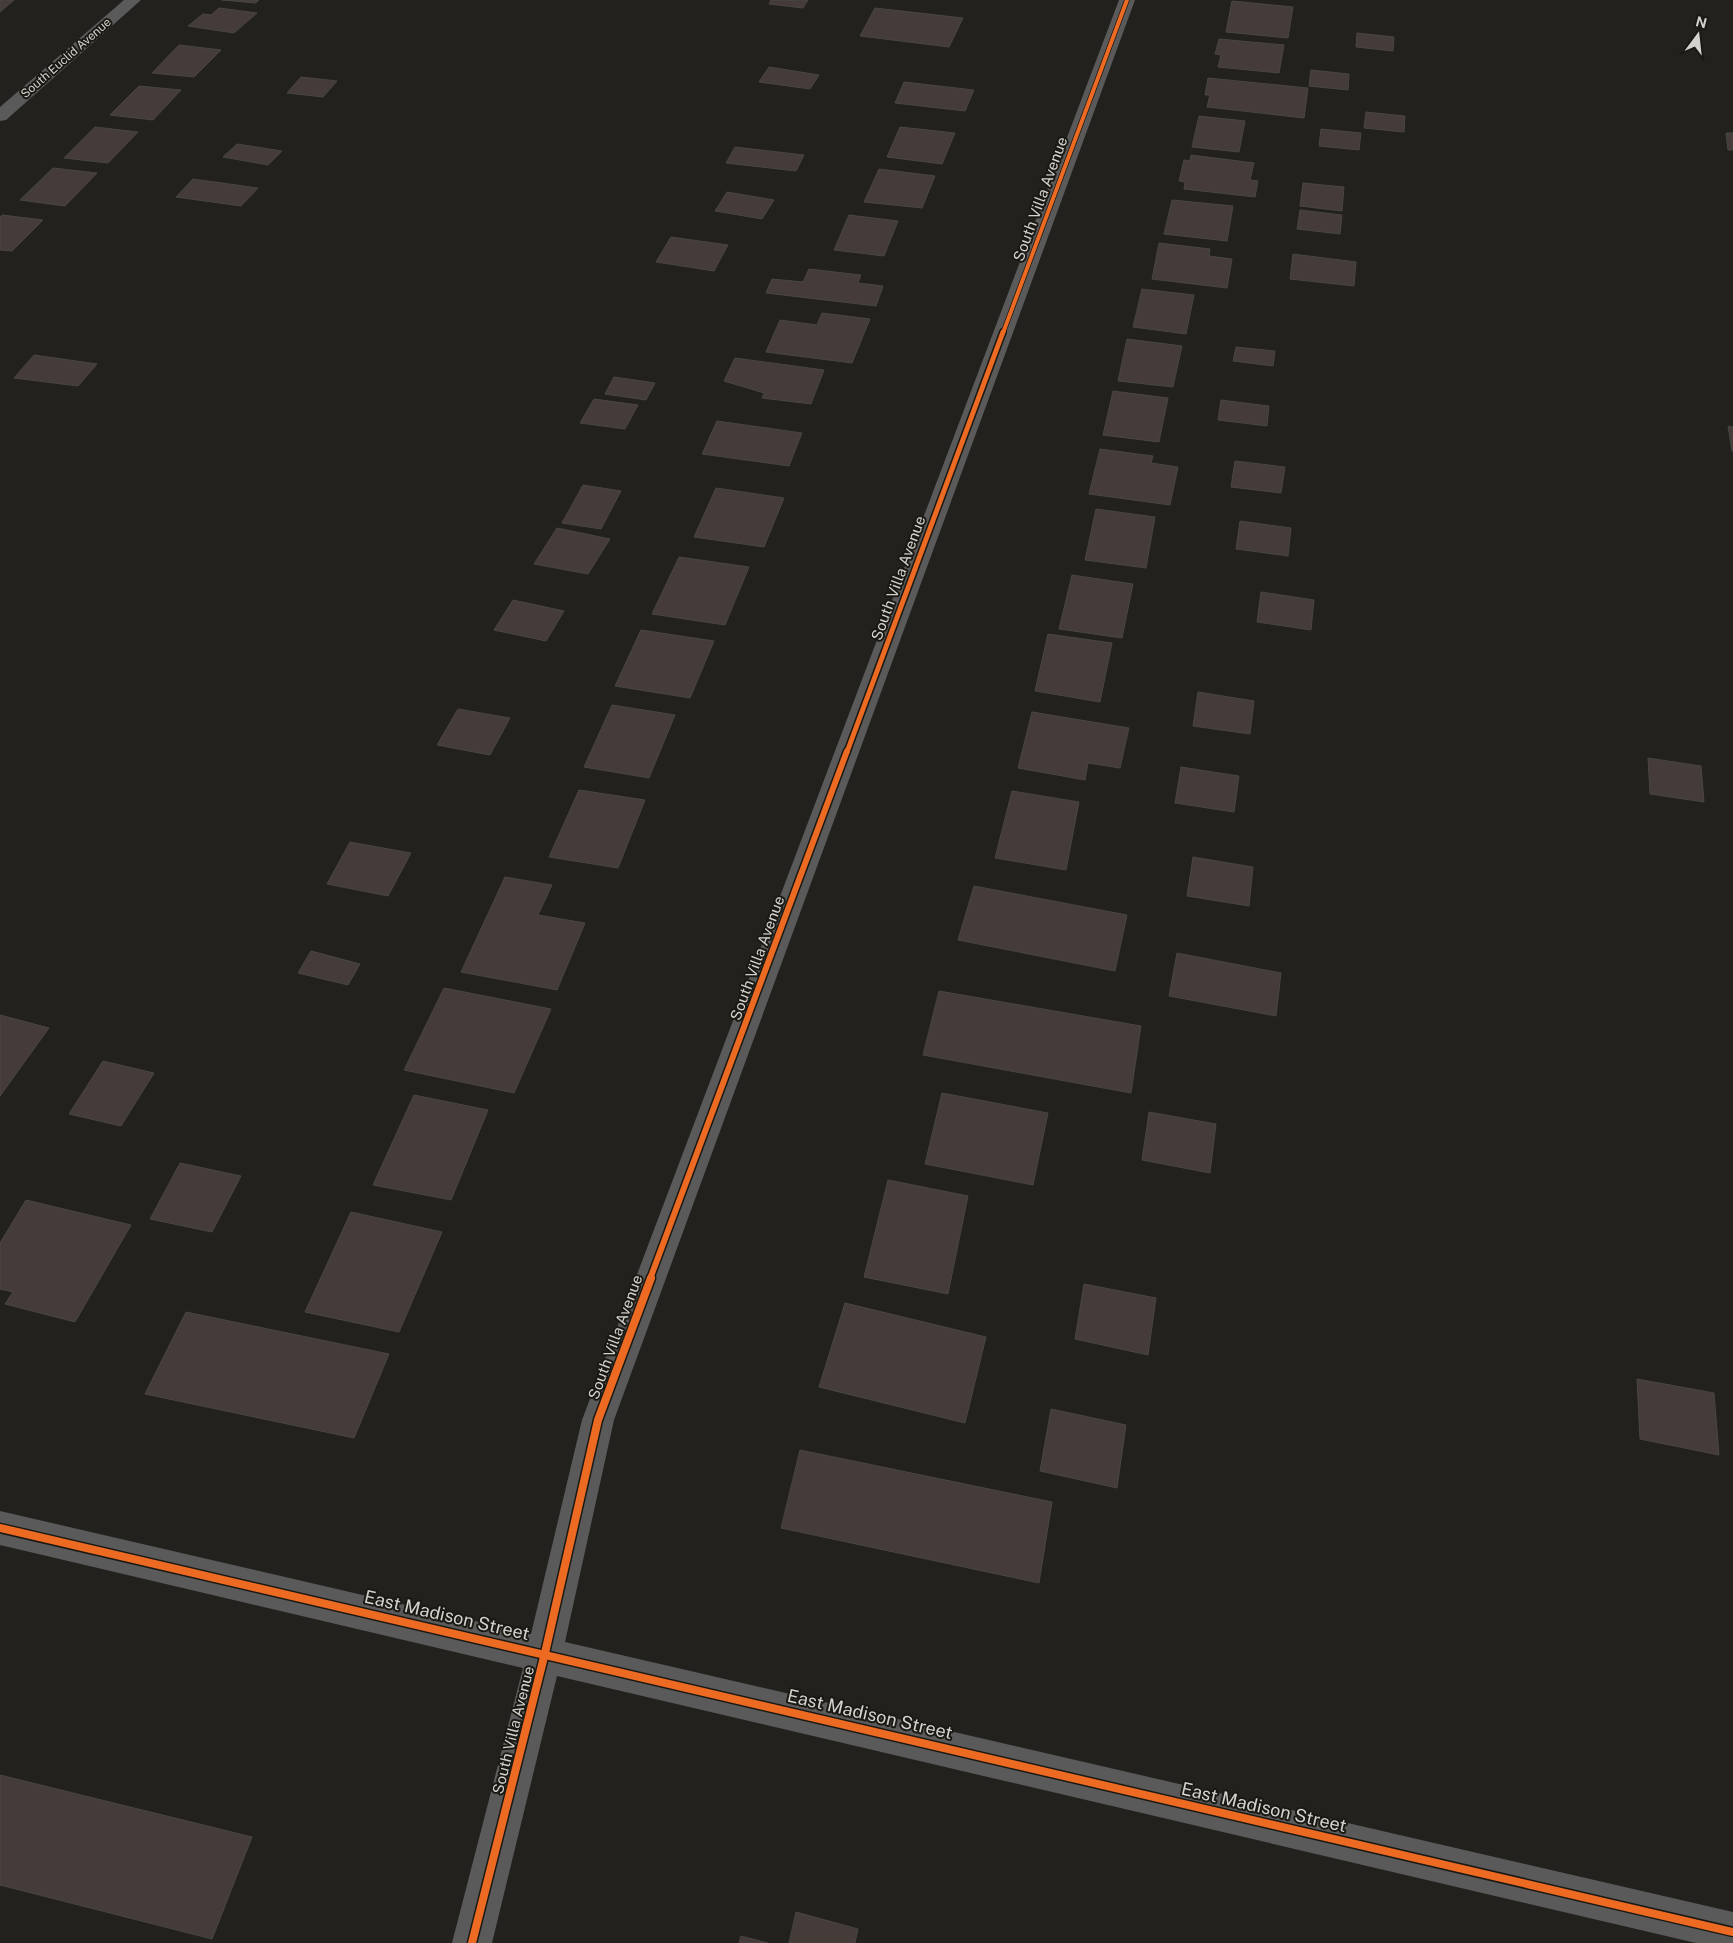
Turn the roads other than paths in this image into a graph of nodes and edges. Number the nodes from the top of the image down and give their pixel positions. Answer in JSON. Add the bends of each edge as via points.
{"nodes":[{"id":1,"x":133,"y":0,"type":"edge"},
{"id":2,"x":1127,"y":0,"type":"edge"},
{"id":3,"x":0,"y":116,"type":"edge"},
{"id":4,"x":0,"y":1528,"type":"edge"},
{"id":5,"x":544,"y":1654,"type":"junction"},
{"id":6,"x":1733,"y":1932,"type":"edge"},
{"id":7,"x":472,"y":1943,"type":"edge"}],
"edges":[{"from":1,"to":3,"type":"street","name":"South Euclid Avenue"},
{"from":2,"to":5,"type":"street","name":"South Villa Avenue","via":[[598,1420]]},
{"from":4,"to":5,"type":"street","name":"East Madison Street"},
{"from":5,"to":6,"type":"street","name":"East Madison Street"},
{"from":5,"to":7,"type":"street","name":"South Villa Avenue"}]}
